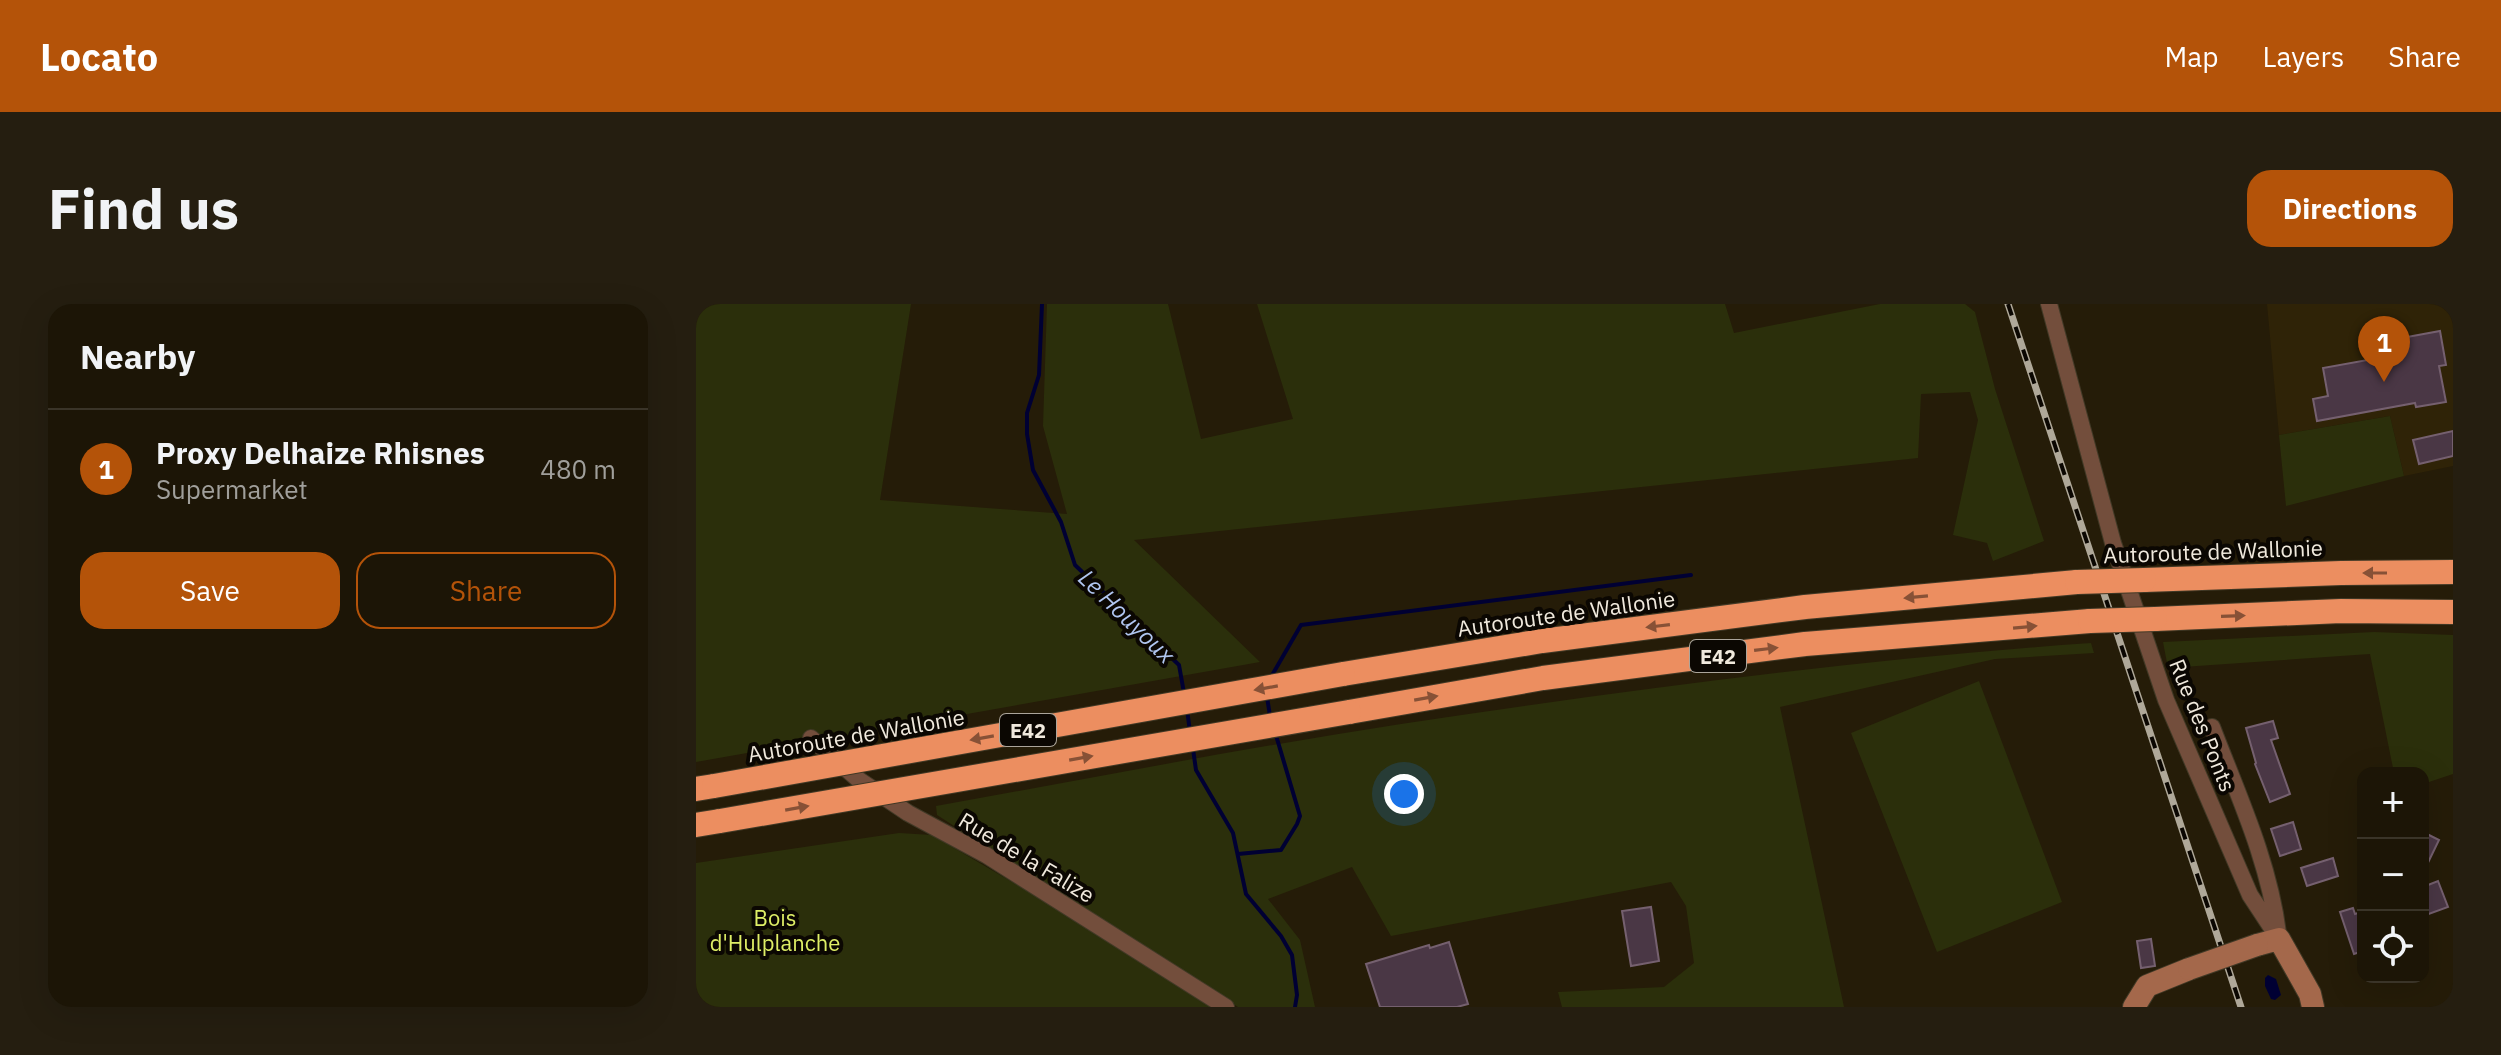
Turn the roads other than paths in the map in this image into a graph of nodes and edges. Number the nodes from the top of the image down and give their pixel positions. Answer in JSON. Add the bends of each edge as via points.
{"nodes":[{"id":1,"x":2049,"y":304,"type":"edge"},
{"id":2,"x":2453,"y":572,"type":"edge"},
{"id":3,"x":2453,"y":612,"type":"edge"},
{"id":4,"x":2212,"y":727,"type":"dead end"},
{"id":5,"x":811,"y":738,"type":"dead end"},
{"id":6,"x":705,"y":788,"type":"edge"},
{"id":7,"x":708,"y":823,"type":"edge"},
{"id":8,"x":2268,"y":942,"type":"junction"},
{"id":9,"x":1226,"y":1007,"type":"edge"},
{"id":10,"x":2134,"y":1007,"type":"edge"},
{"id":11,"x":2313,"y":1007,"type":"edge"}],
"edges":[{"from":1,"to":8,"type":"street","name":"Rue des Ponts","via":[[2113,543],[2166,700]]},
{"from":2,"to":6,"type":"highway","name":"Autoroute de Wallonie","number":"E42","one_way":true,"bridge":true,"via":[[2077,582],[1805,607],[1542,641]]},
{"from":7,"to":3,"type":"highway","number":"E42","one_way":true,"bridge":true,"via":[[1543,678],[1805,644],[2090,621]]},
{"from":4,"to":8,"type":"street","name":"Rue des Ponts","via":[[2266,868],[2274,901]]},
{"from":5,"to":9,"type":"street","name":"Rue de la Falize","via":[[908,813],[986,855]]},
{"from":8,"to":10,"type":"street","bridge":true,"via":[[2147,986]]},
{"from":8,"to":11,"type":"street","via":[[2310,994]]}]}
